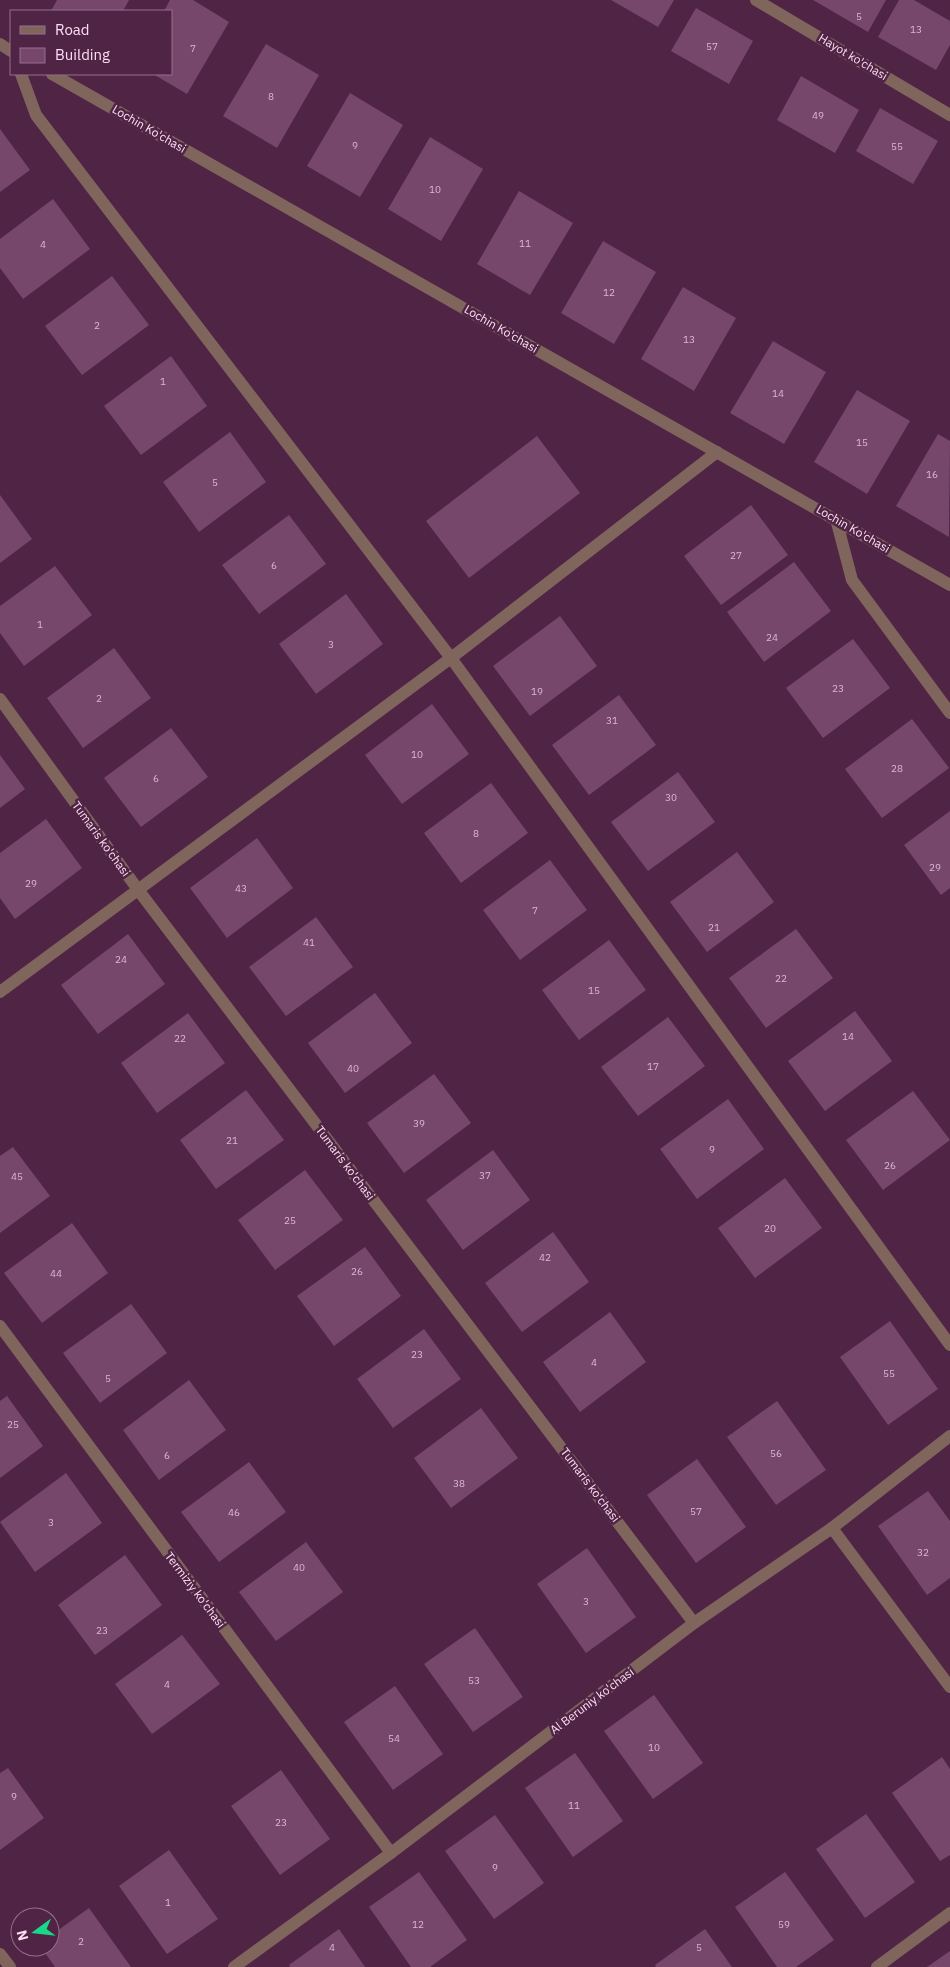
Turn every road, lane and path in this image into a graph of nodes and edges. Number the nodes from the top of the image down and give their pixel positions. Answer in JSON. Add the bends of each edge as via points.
{"nodes":[{"id":1,"x":756,"y":0,"type":"edge"},
{"id":2,"x":21,"y":75,"type":"edge"},
{"id":3,"x":54,"y":75,"type":"edge"},
{"id":4,"x":950,"y":115,"type":"edge"},
{"id":5,"x":717,"y":452,"type":"junction"},
{"id":6,"x":836,"y":519,"type":"junction"},
{"id":7,"x":950,"y":585,"type":"edge"},
{"id":8,"x":450,"y":658,"type":"junction"},
{"id":9,"x":0,"y":699,"type":"edge"},
{"id":10,"x":950,"y":713,"type":"edge"},
{"id":11,"x":139,"y":891,"type":"junction"},
{"id":12,"x":0,"y":992,"type":"edge"},
{"id":13,"x":0,"y":1326,"type":"edge"},
{"id":14,"x":950,"y":1345,"type":"edge"},
{"id":15,"x":950,"y":1436,"type":"edge"},
{"id":16,"x":832,"y":1528,"type":"junction"},
{"id":17,"x":694,"y":1623,"type":"junction"},
{"id":18,"x":950,"y":1687,"type":"edge"},
{"id":19,"x":391,"y":1853,"type":"junction"},
{"id":20,"x":950,"y":1913,"type":"edge"},
{"id":21,"x":0,"y":1954,"type":"edge"},
{"id":22,"x":10,"y":1967,"type":"edge"},
{"id":23,"x":234,"y":1967,"type":"edge"},
{"id":24,"x":877,"y":1967,"type":"edge"}],
"edges":[{"from":1,"to":4,"type":"street","name":"Hayot ko'chasi"},
{"from":2,"to":8,"type":"street","via":[[36,115]]},
{"from":3,"to":5,"type":"street","name":"Lochin Ko'chasi"},
{"from":5,"to":6,"type":"street","name":"Lochin Ko'chasi"},
{"from":5,"to":8,"type":"street"},
{"from":6,"to":7,"type":"street","name":"Lochin Ko'chasi"},
{"from":6,"to":10,"type":"street","via":[[852,580]]},
{"from":8,"to":11,"type":"street"},
{"from":8,"to":14,"type":"street"},
{"from":9,"to":11,"type":"street","name":"Tumaris ko'chasi"},
{"from":11,"to":12,"type":"street"},
{"from":11,"to":17,"type":"street","name":"Tumaris ko'chasi"},
{"from":13,"to":19,"type":"street","name":"Termiziy ko'chasi"},
{"from":15,"to":16,"type":"street","name":"Al Beruniy ko'chasi"},
{"from":16,"to":17,"type":"street","name":"Al Beruniy ko'chasi"},
{"from":16,"to":18,"type":"street"},
{"from":17,"to":19,"type":"street","name":"Al Beruniy ko'chasi"},
{"from":19,"to":23,"type":"street","name":"Al Beruniy ko'chasi"},
{"from":20,"to":24,"type":"street"},
{"from":21,"to":22,"type":"street"}]}
